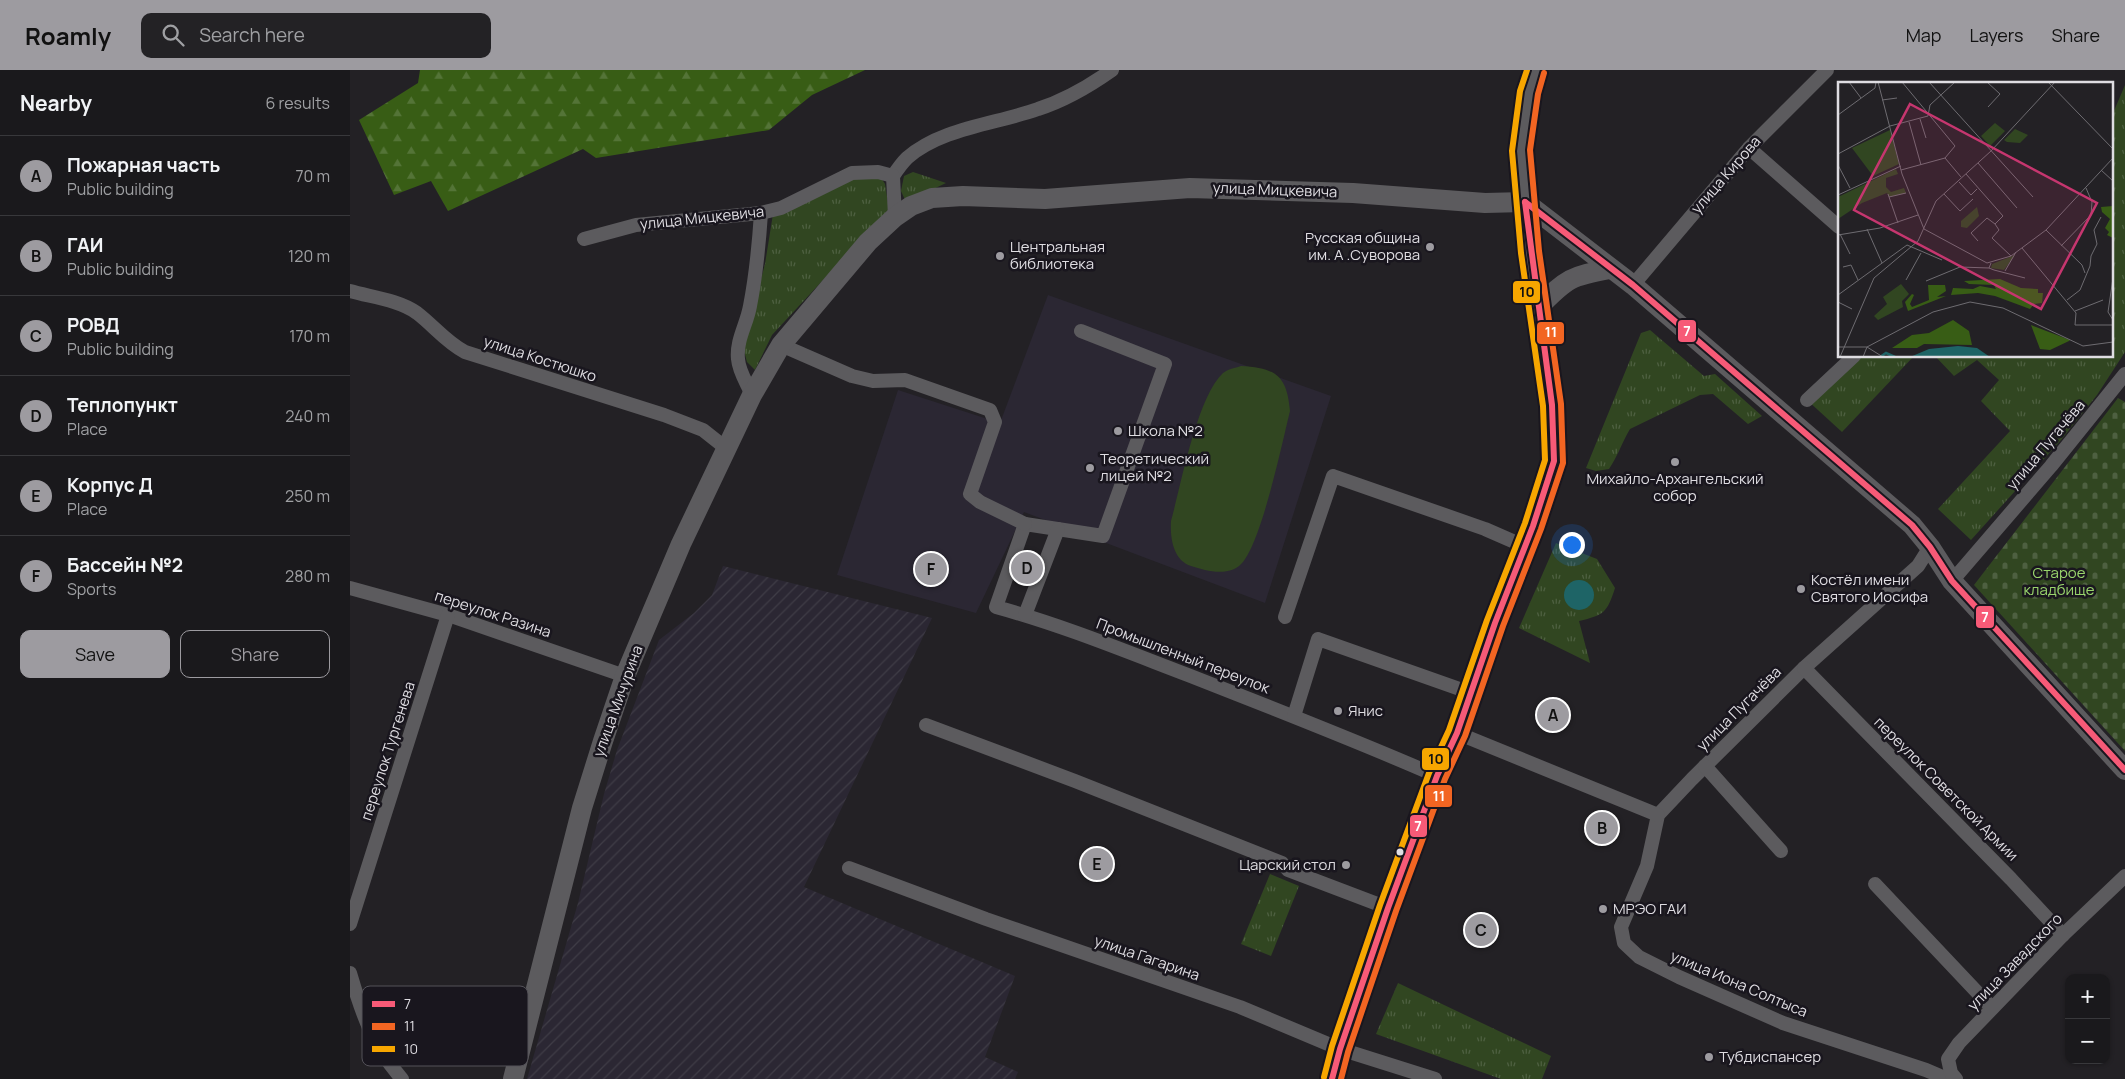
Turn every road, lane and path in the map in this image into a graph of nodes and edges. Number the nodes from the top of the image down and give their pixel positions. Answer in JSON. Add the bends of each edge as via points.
{"nodes":[{"id":1,"x":1112,"y":70,"type":"edge"},
{"id":2,"x":1536,"y":70,"type":"edge"},
{"id":3,"x":1826,"y":70,"type":"edge"},
{"id":4,"x":1749,"y":148,"type":"junction"},
{"id":5,"x":893,"y":176,"type":"junction"},
{"id":6,"x":1525,"y":202,"type":"junction"},
{"id":7,"x":761,"y":213,"type":"junction"},
{"id":8,"x":895,"y":217,"type":"junction"},
{"id":9,"x":1838,"y":225,"type":"edge"},
{"id":10,"x":584,"y":239,"type":"dead end"},
{"id":11,"x":1610,"y":269,"type":"junction"},
{"id":12,"x":1632,"y":285,"type":"junction"},
{"id":13,"x":350,"y":291,"type":"edge"},
{"id":14,"x":1539,"y":307,"type":"junction"},
{"id":15,"x":1081,"y":332,"type":"dead end"},
{"id":16,"x":781,"y":345,"type":"junction"},
{"id":17,"x":1852,"y":358,"type":"edge"},
{"id":18,"x":2125,"y":374,"type":"edge"},
{"id":19,"x":752,"y":395,"type":"junction"},
{"id":20,"x":1807,"y":400,"type":"dead end"},
{"id":21,"x":727,"y":449,"type":"junction"},
{"id":22,"x":1025,"y":524,"type":"junction"},
{"id":23,"x":1058,"y":529,"type":"junction"},
{"id":24,"x":1524,"y":546,"type":"junction"},
{"id":25,"x":1930,"y":547,"type":"junction"},
{"id":26,"x":1952,"y":581,"type":"junction"},
{"id":27,"x":350,"y":588,"type":"edge"},
{"id":28,"x":448,"y":615,"type":"junction"},
{"id":29,"x":1025,"y":615,"type":"junction"},
{"id":30,"x":1285,"y":616,"type":"dead end"},
{"id":31,"x":1804,"y":668,"type":"junction"},
{"id":32,"x":625,"y":676,"type":"junction"},
{"id":33,"x":1471,"y":693,"type":"junction"},
{"id":34,"x":1294,"y":716,"type":"junction"},
{"id":35,"x":926,"y":725,"type":"dead end"},
{"id":36,"x":1458,"y":733,"type":"junction"},
{"id":37,"x":1705,"y":766,"type":"junction"},
{"id":38,"x":2125,"y":770,"type":"edge"},
{"id":39,"x":1437,"y":776,"type":"junction"},
{"id":40,"x":1658,"y":815,"type":"junction"},
{"id":41,"x":1781,"y":851,"type":"dead end"},
{"id":42,"x":849,"y":868,"type":"dead end"},
{"id":43,"x":2125,"y":876,"type":"edge"},
{"id":44,"x":1875,"y":884,"type":"dead end"},
{"id":45,"x":1388,"y":908,"type":"junction"},
{"id":46,"x":350,"y":924,"type":"edge"},
{"id":47,"x":2063,"y":935,"type":"junction"},
{"id":48,"x":350,"y":973,"type":"edge"},
{"id":49,"x":362,"y":1008,"type":"edge"},
{"id":50,"x":1992,"y":1008,"type":"junction"},
{"id":51,"x":528,"y":1020,"type":"edge"},
{"id":52,"x":1340,"y":1049,"type":"junction"},
{"id":53,"x":1948,"y":1059,"type":"junction"},
{"id":54,"x":391,"y":1066,"type":"edge"},
{"id":55,"x":516,"y":1066,"type":"edge"},
{"id":56,"x":1926,"y":1070,"type":"junction"},
{"id":57,"x":402,"y":1079,"type":"edge"},
{"id":58,"x":513,"y":1079,"type":"edge"},
{"id":59,"x":1332,"y":1079,"type":"edge"},
{"id":60,"x":1435,"y":1079,"type":"edge"},
{"id":61,"x":1947,"y":1079,"type":"edge"},
{"id":62,"x":1956,"y":1079,"type":"edge"}],
"edges":[{"from":1,"to":5,"type":"street","via":[[1080,92],[1038,109],[927,144],[906,159]]},
{"from":2,"to":6,"type":"street","via":[[1529,92],[1521,150]]},
{"from":3,"to":4,"type":"street","name":"улица Кирова"},
{"from":4,"to":9,"type":"street"},
{"from":4,"to":12,"type":"street","name":"улица Кирова"},
{"from":5,"to":7,"type":"street","name":"улица Мицкевича","via":[[878,172],[852,173],[781,208]]},
{"from":5,"to":8,"type":"street"},
{"from":6,"to":8,"type":"street","name":"улица Мицкевича","via":[[1485,203],[1353,193],[1190,188],[1045,198],[932,198]]},
{"from":6,"to":11,"type":"street"},
{"from":6,"to":14,"type":"street"},
{"from":7,"to":10,"type":"street","name":"улица Мицкевича","via":[[636,225]]},
{"from":7,"to":19,"type":"street","via":[[750,309],[738,350],[741,373]]},
{"from":8,"to":16,"type":"street","name":"улица Мицкевича","via":[[868,242]]},
{"from":11,"to":12,"type":"street"},
{"from":11,"to":14,"type":"street","via":[[1577,275],[1563,283]]},
{"from":12,"to":25,"type":"street","via":[[1912,525]]},
{"from":13,"to":21,"type":"street","name":"улица Костюшко","via":[[416,312],[452,345],[465,352],[664,415],[703,430]]},
{"from":14,"to":24,"type":"street","via":[[1552,405],[1554,461]]},
{"from":15,"to":23,"type":"street","via":[[1165,364],[1103,536]]},
{"from":16,"to":19,"type":"street","name":"улица Мичурина"},
{"from":16,"to":22,"type":"street","via":[[852,376],[872,381],[905,380],[990,410],[995,422],[970,494]]},
{"from":17,"to":20,"type":"street"},
{"from":18,"to":26,"type":"street","name":"улица Пугачёва"},
{"from":19,"to":21,"type":"street","name":"улица Мичурина"},
{"from":21,"to":32,"type":"street","name":"улица Мичурина","via":[[681,544]]},
{"from":22,"to":23,"type":"street"},
{"from":22,"to":29,"type":"street","name":"Промышленный переулок","via":[[996,607]]},
{"from":23,"to":29,"type":"street"},
{"from":24,"to":30,"type":"street","via":[[1485,529],[1333,476]]},
{"from":24,"to":33,"type":"street"},
{"from":25,"to":26,"type":"street"},
{"from":25,"to":31,"type":"street","name":"улица Пугачёва","via":[[1918,566]]},
{"from":26,"to":38,"type":"street"},
{"from":27,"to":28,"type":"street","name":"переулок Разина"},
{"from":28,"to":32,"type":"street","name":"переулок Разина"},
{"from":28,"to":46,"type":"street","name":"переулок Тургенева"},
{"from":29,"to":34,"type":"street","name":"Промышленный переулок"},
{"from":31,"to":37,"type":"street","name":"улица Пугачёва"},
{"from":31,"to":47,"type":"street","name":"переулок Советской Армии"},
{"from":32,"to":51,"type":"street","name":"улица Мичурина","via":[[582,808]]},
{"from":33,"to":34,"type":"street","via":[[1318,639]]},
{"from":33,"to":36,"type":"street"},
{"from":34,"to":39,"type":"street","name":"Промышленный переулок"},
{"from":35,"to":45,"type":"street","via":[[1282,863],[1288,870]]},
{"from":36,"to":39,"type":"street"},
{"from":36,"to":40,"type":"street"},
{"from":37,"to":40,"type":"street","name":"улица Пугачёва"},
{"from":37,"to":41,"type":"street"},
{"from":39,"to":45,"type":"street"},
{"from":40,"to":56,"type":"street","name":"улица Иона Солтыса","via":[[1647,866],[1621,928],[1624,943],[1639,956],[1679,977],[1784,1024]]},
{"from":42,"to":52,"type":"street","name":"улица Гагарина","via":[[986,920],[1244,1008]]},
{"from":43,"to":47,"type":"street","name":"улица Завадского"},
{"from":44,"to":50,"type":"street"},
{"from":45,"to":52,"type":"street"},
{"from":47,"to":50,"type":"street","name":"улица Завадского"},
{"from":48,"to":49,"type":"street"},
{"from":50,"to":53,"type":"street","name":"улица Завадского","via":[[1959,1042]]},
{"from":52,"to":59,"type":"street"},
{"from":52,"to":60,"type":"street","name":"улица Гагарина"},
{"from":53,"to":56,"type":"street"},
{"from":53,"to":62,"type":"street"},
{"from":54,"to":57,"type":"street"},
{"from":55,"to":58,"type":"street","name":"улица Мичурина"},
{"from":56,"to":61,"type":"street","name":"улица Иона Солтыса"}]}
